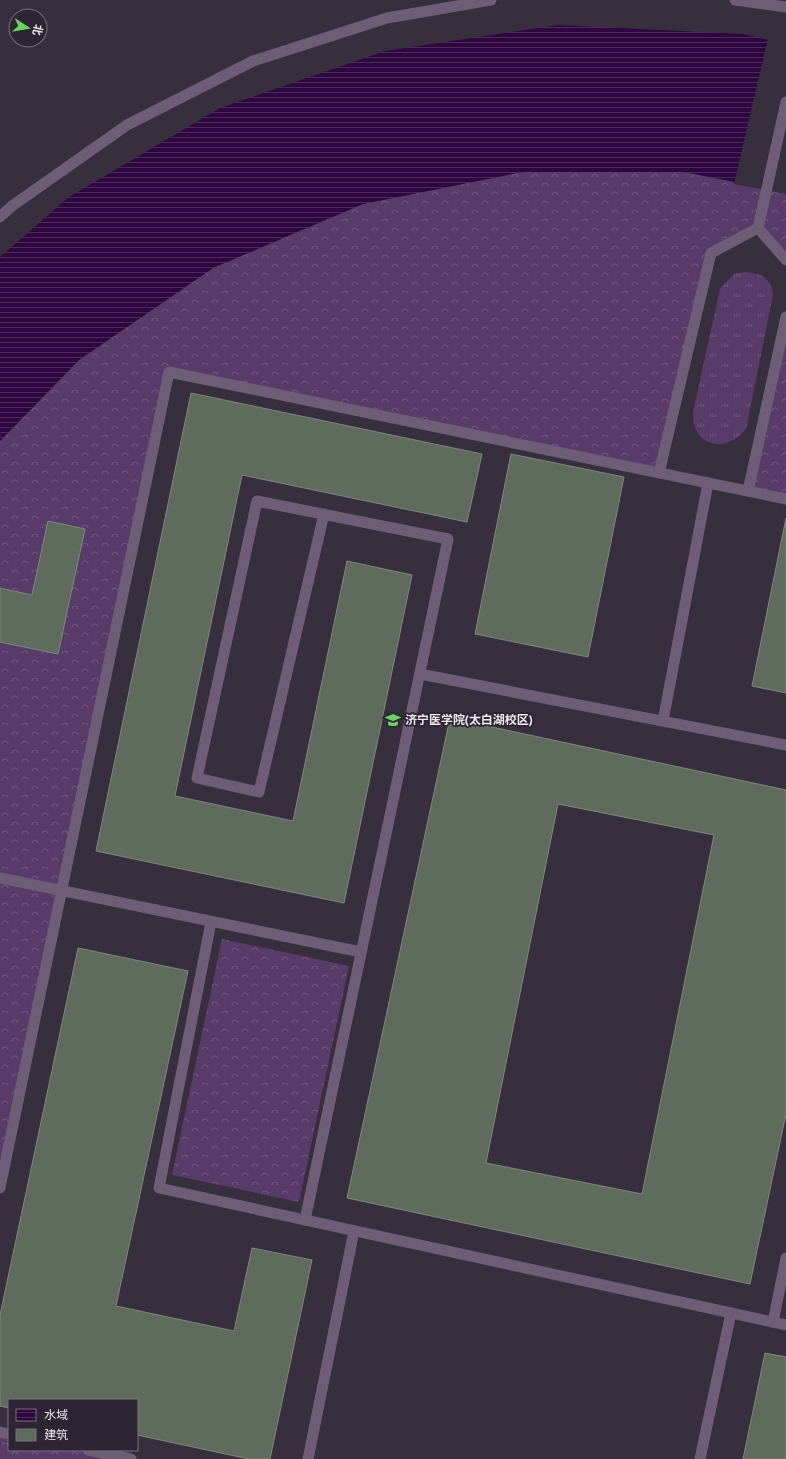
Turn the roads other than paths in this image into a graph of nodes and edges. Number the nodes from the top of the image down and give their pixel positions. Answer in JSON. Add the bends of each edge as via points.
{"nodes":[{"id":1,"x":491,"y":0,"type":"edge"},
{"id":2,"x":735,"y":0,"type":"edge"},
{"id":3,"x":786,"y":7,"type":"edge"},
{"id":4,"x":786,"y":102,"type":"edge"},
{"id":5,"x":0,"y":217,"type":"edge"},
{"id":6,"x":758,"y":228,"type":"junction"},
{"id":7,"x":786,"y":260,"type":"edge"},
{"id":8,"x":786,"y":317,"type":"edge"},
{"id":9,"x":659,"y":473,"type":"junction"},
{"id":10,"x":708,"y":483,"type":"junction"},
{"id":11,"x":748,"y":491,"type":"junction"},
{"id":12,"x":786,"y":499,"type":"edge"},
{"id":13,"x":324,"y":514,"type":"junction"},
{"id":14,"x":420,"y":674,"type":"junction"},
{"id":15,"x":663,"y":721,"type":"junction"},
{"id":16,"x":786,"y":745,"type":"edge"},
{"id":17,"x":0,"y":878,"type":"edge"},
{"id":18,"x":62,"y":891,"type":"junction"},
{"id":19,"x":211,"y":922,"type":"junction"},
{"id":20,"x":361,"y":952,"type":"junction"},
{"id":21,"x":0,"y":1188,"type":"edge"},
{"id":22,"x":305,"y":1220,"type":"junction"},
{"id":23,"x":354,"y":1231,"type":"junction"},
{"id":24,"x":786,"y":1258,"type":"edge"},
{"id":25,"x":730,"y":1313,"type":"junction"},
{"id":26,"x":773,"y":1322,"type":"junction"},
{"id":27,"x":786,"y":1325,"type":"edge"},
{"id":28,"x":93,"y":1451,"type":"edge"},
{"id":29,"x":132,"y":1459,"type":"edge"},
{"id":30,"x":308,"y":1459,"type":"edge"},
{"id":31,"x":700,"y":1459,"type":"edge"}],
"edges":[{"from":1,"to":5,"type":"lane","via":[[388,18],[254,61],[127,125]]},
{"from":2,"to":3,"type":"lane"},
{"from":4,"to":6,"type":"lane"},
{"from":6,"to":7,"type":"lane"},
{"from":6,"to":9,"type":"lane","via":[[711,253]]},
{"from":8,"to":11,"type":"lane"},
{"from":9,"to":10,"type":"lane"},
{"from":9,"to":18,"type":"lane","via":[[169,372]]},
{"from":10,"to":11,"type":"lane"},
{"from":10,"to":15,"type":"lane"},
{"from":11,"to":12,"type":"lane"},
{"from":13,"to":13,"type":"lane","via":[[258,501],[197,778],[259,792]]},
{"from":13,"to":14,"type":"lane","via":[[448,539]]},
{"from":14,"to":15,"type":"lane"},
{"from":14,"to":20,"type":"lane"},
{"from":15,"to":16,"type":"lane"},
{"from":17,"to":18,"type":"lane"},
{"from":18,"to":19,"type":"lane"},
{"from":18,"to":21,"type":"lane"},
{"from":19,"to":20,"type":"lane"},
{"from":19,"to":22,"type":"lane","via":[[159,1188]]},
{"from":20,"to":22,"type":"lane"},
{"from":22,"to":23,"type":"lane"},
{"from":23,"to":25,"type":"lane"},
{"from":23,"to":30,"type":"lane"},
{"from":24,"to":26,"type":"lane"},
{"from":25,"to":26,"type":"lane"},
{"from":25,"to":31,"type":"lane"},
{"from":26,"to":27,"type":"lane"},
{"from":28,"to":29,"type":"lane"}]}
